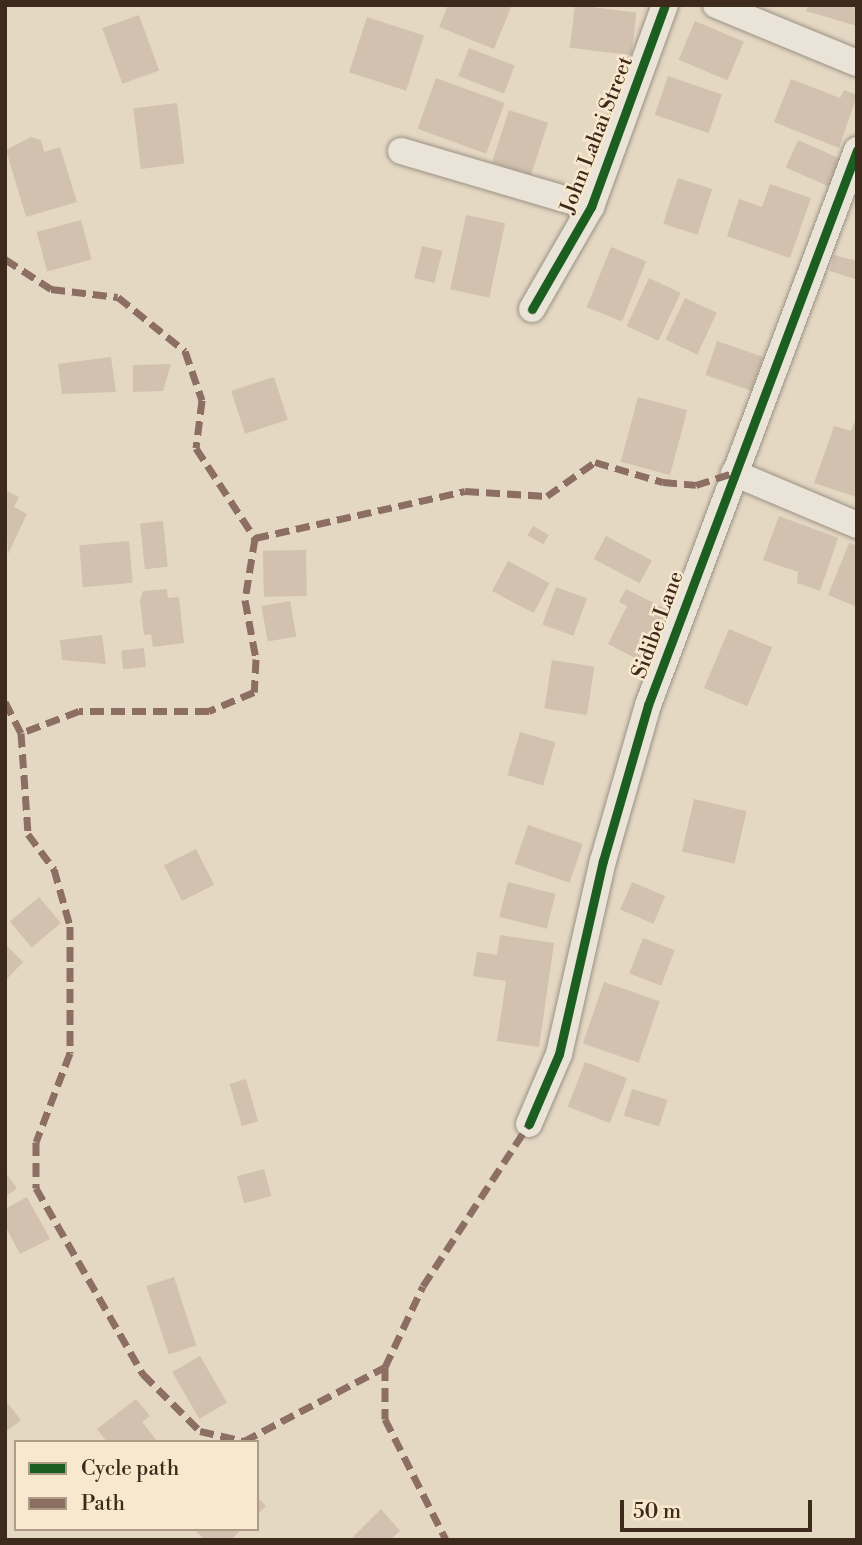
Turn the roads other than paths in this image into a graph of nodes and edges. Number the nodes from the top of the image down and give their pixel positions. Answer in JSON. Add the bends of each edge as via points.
{"nodes":[{"id":1,"x":665,"y":5,"type":"edge"},
{"id":2,"x":716,"y":5,"type":"edge"},
{"id":3,"x":857,"y":63,"type":"edge"},
{"id":4,"x":857,"y":150,"type":"edge"},
{"id":5,"x":401,"y":151,"type":"dead end"},
{"id":6,"x":591,"y":207,"type":"junction"},
{"id":7,"x":532,"y":309,"type":"dead end"},
{"id":8,"x":734,"y":473,"type":"junction"},
{"id":9,"x":857,"y":525,"type":"edge"},
{"id":10,"x":529,"y":1124,"type":"dead end"}],
"edges":[{"from":1,"to":6,"type":"street","name":"John Lahai Street"},
{"from":2,"to":3,"type":"street"},
{"from":4,"to":8,"type":"street","name":"Sidibe Lane"},
{"from":5,"to":6,"type":"street"},
{"from":6,"to":7,"type":"street","name":"John Lahai Street"},
{"from":8,"to":9,"type":"street"},
{"from":8,"to":10,"type":"street","name":"Sidibe Lane","via":[[648,705],[603,861],[559,1054]]}]}
